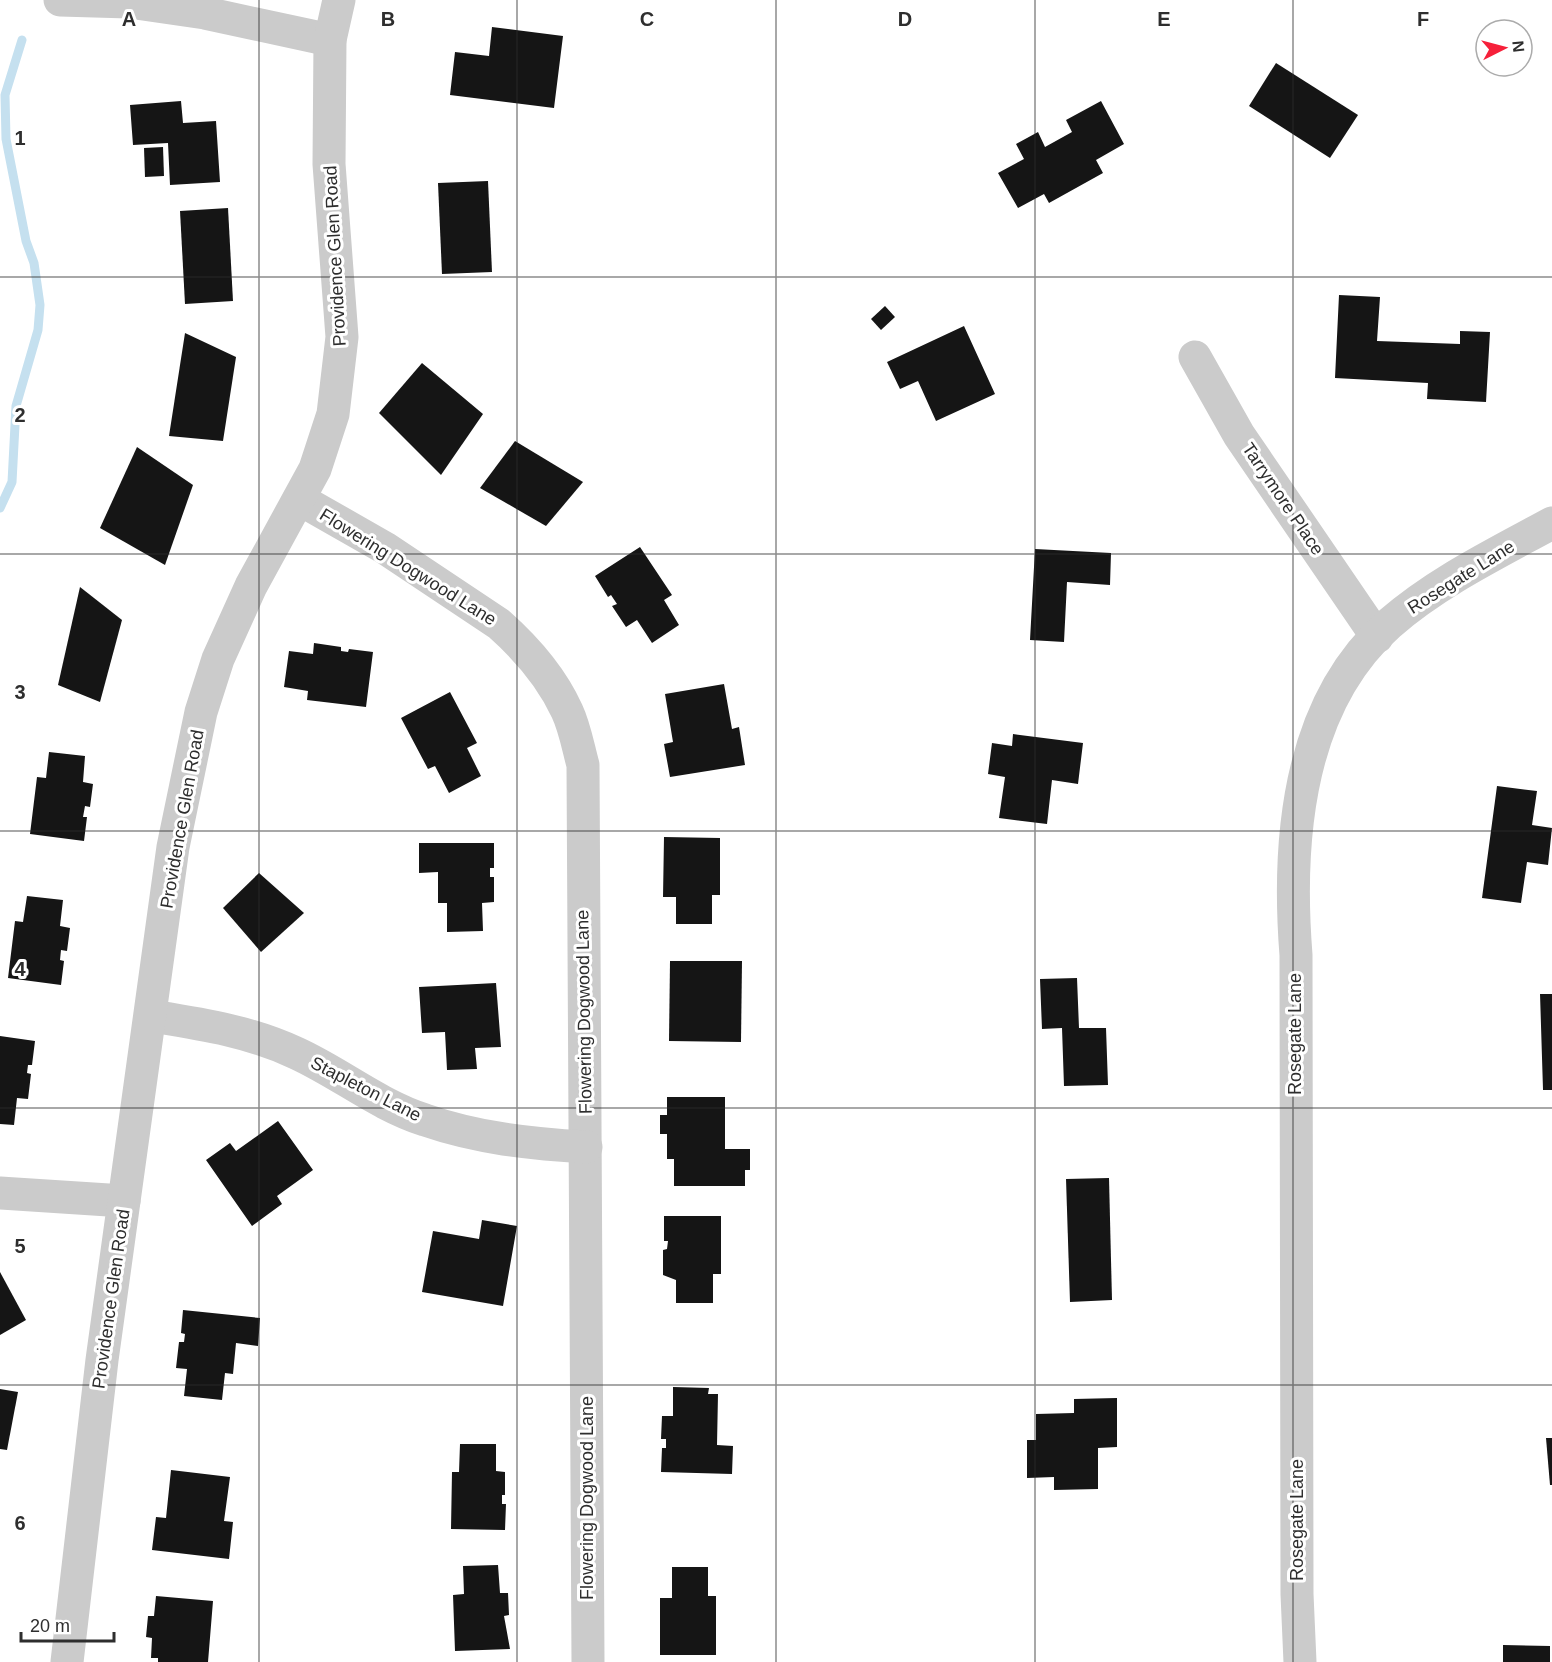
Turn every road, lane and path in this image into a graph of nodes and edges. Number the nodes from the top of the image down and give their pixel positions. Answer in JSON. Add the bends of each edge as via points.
{"nodes":[{"id":1,"x":60,"y":0,"type":"edge"},
{"id":2,"x":339,"y":0,"type":"edge"},
{"id":3,"x":330,"y":40,"type":"junction"},
{"id":4,"x":1195,"y":357,"type":"dead end"},
{"id":5,"x":299,"y":499,"type":"junction"},
{"id":6,"x":1552,"y":523,"type":"edge"},
{"id":7,"x":1377,"y":636,"type":"junction"},
{"id":8,"x":151,"y":1016,"type":"junction"},
{"id":9,"x":586,"y":1147,"type":"junction"},
{"id":10,"x":0,"y":1193,"type":"edge"},
{"id":11,"x":124,"y":1201,"type":"junction"},
{"id":12,"x":67,"y":1662,"type":"edge"},
{"id":13,"x":588,"y":1662,"type":"edge"},
{"id":14,"x":1300,"y":1662,"type":"edge"}],
"edges":[{"from":1,"to":3,"type":"street","via":[[129,2],[194,11]]},
{"from":2,"to":3,"type":"street","name":"Providence Glen Road"},
{"from":3,"to":5,"type":"street","name":"Providence Glen Road","via":[[329,164],[342,337],[328,433]]},
{"from":4,"to":7,"type":"street","name":"Tarrymore Place","via":[[1239,435]]},
{"from":5,"to":8,"type":"street","name":"Providence Glen Road","via":[[227,638],[201,712],[173,847]]},
{"from":5,"to":9,"type":"street","name":"Flowering Dogwood Lane","via":[[385,548],[499,624],[542,669],[567,711],[583,765]]},
{"from":6,"to":7,"type":"street","name":"Rosegate Lane","via":[[1417,602]]},
{"from":7,"to":14,"type":"street","name":"Rosegate Lane","via":[[1347,674],[1325,711],[1301,796],[1293,868]]},
{"from":8,"to":9,"type":"street","name":"Stapleton Lane","via":[[226,1028],[266,1040],[424,1120],[503,1140]]},
{"from":8,"to":11,"type":"street","name":"Providence Glen Road"},
{"from":9,"to":13,"type":"street","name":"Flowering Dogwood Lane"},
{"from":10,"to":11,"type":"street"},
{"from":11,"to":12,"type":"street","name":"Providence Glen Road"}]}
